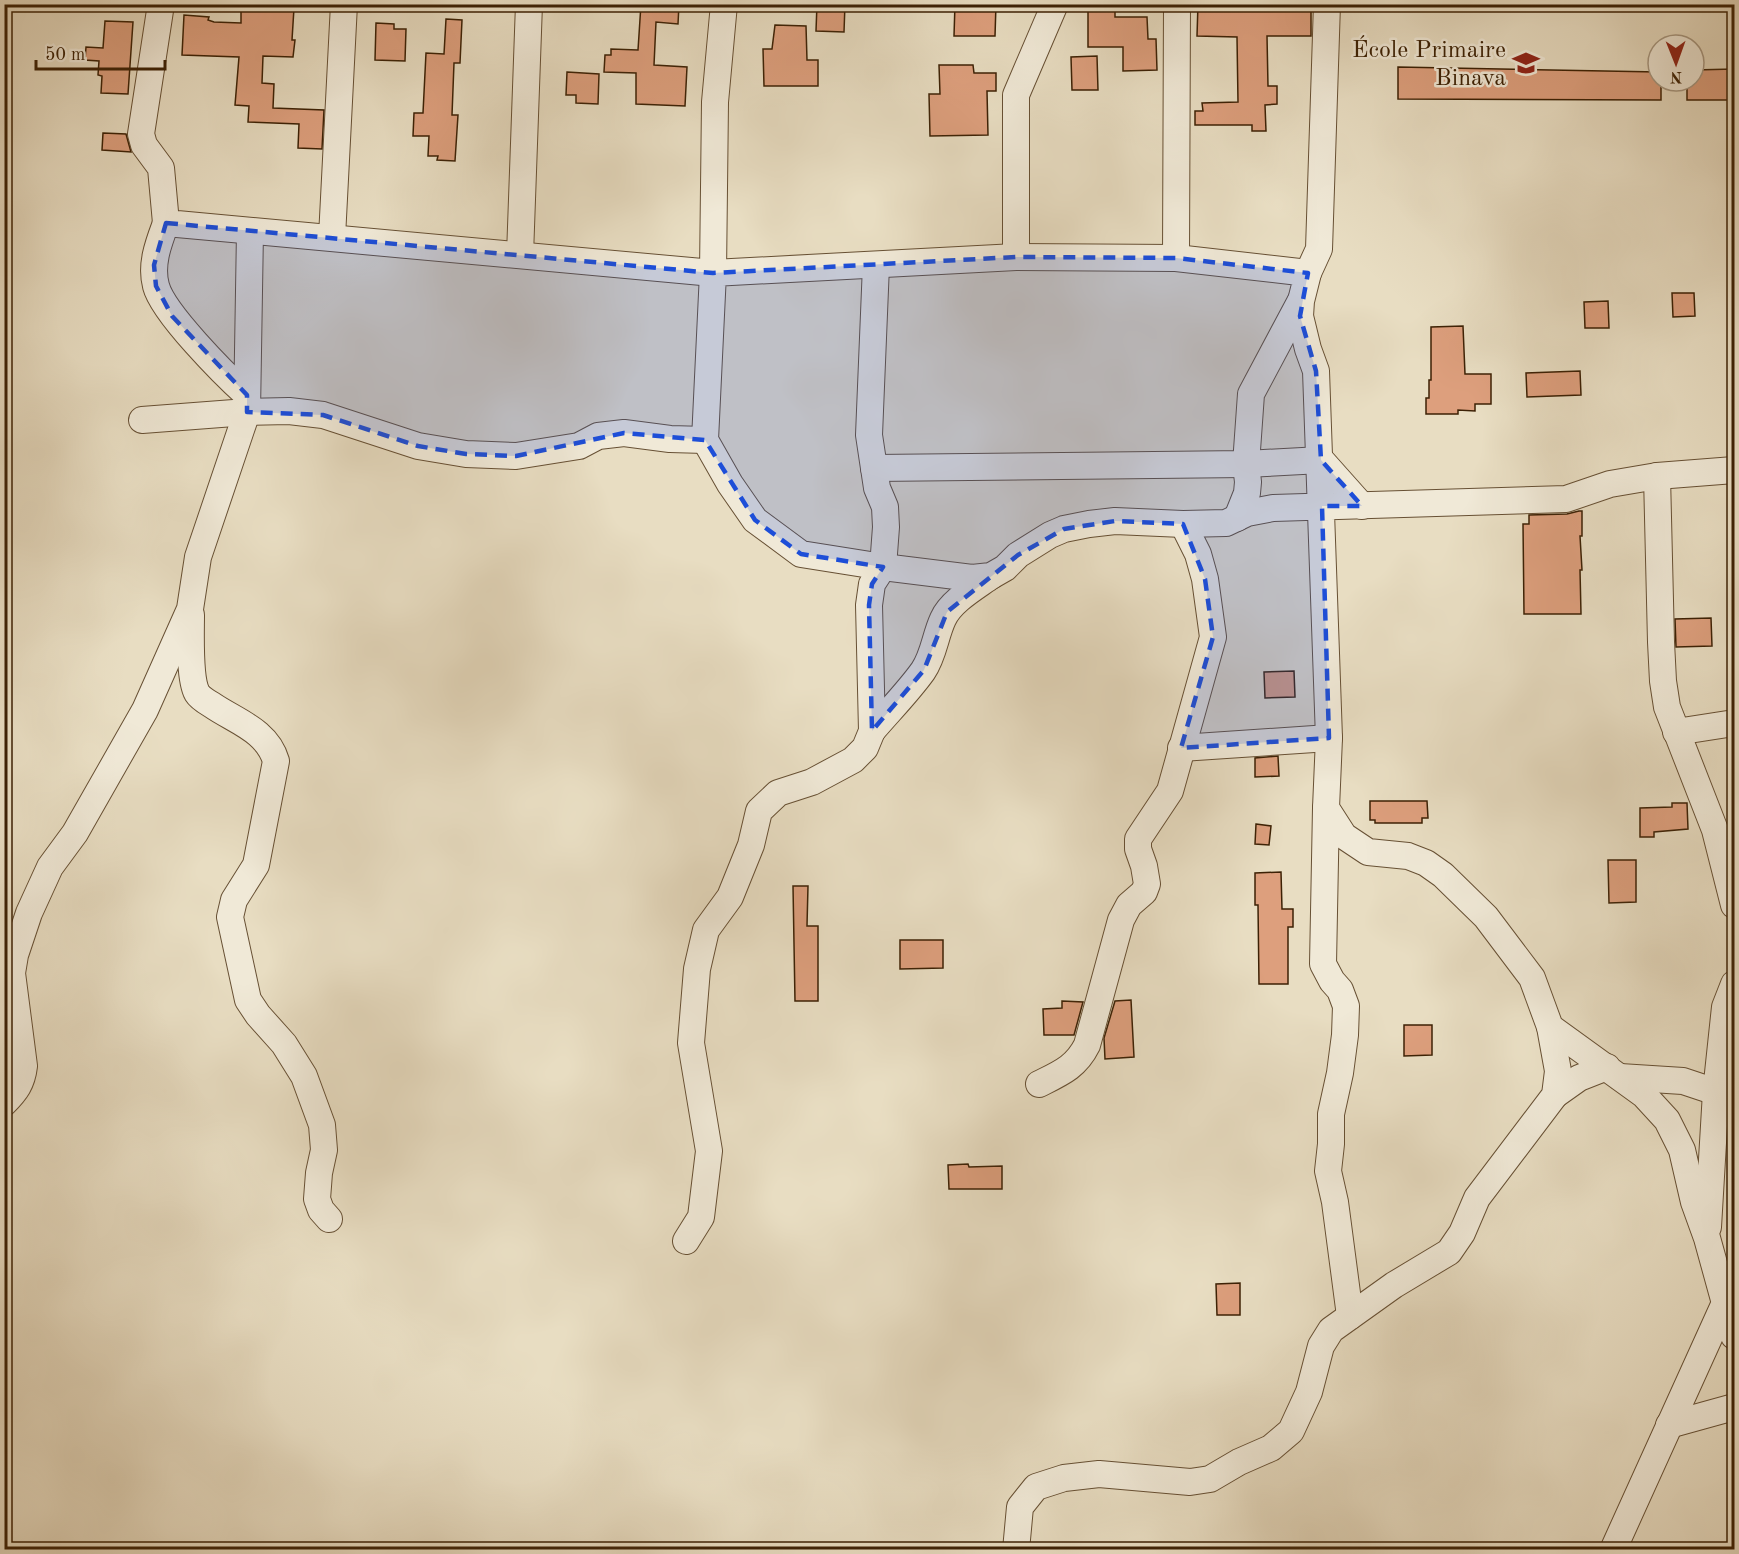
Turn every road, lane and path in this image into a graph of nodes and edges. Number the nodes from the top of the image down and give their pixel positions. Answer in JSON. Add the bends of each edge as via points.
{"nodes":[{"id":1,"x":161,"y":4,"type":"edge"},
{"id":2,"x":344,"y":4,"type":"edge"},
{"id":3,"x":530,"y":4,"type":"edge"},
{"id":4,"x":724,"y":4,"type":"edge"},
{"id":5,"x":1055,"y":4,"type":"edge"},
{"id":6,"x":1177,"y":4,"type":"edge"},
{"id":7,"x":1327,"y":4,"type":"edge"},
{"id":8,"x":166,"y":223,"type":"junction"},
{"id":9,"x":250,"y":231,"type":"junction"},
{"id":10,"x":332,"y":237,"type":"junction"},
{"id":11,"x":520,"y":255,"type":"junction"},
{"id":12,"x":1016,"y":257,"type":"junction"},
{"id":13,"x":1176,"y":258,"type":"junction"},
{"id":14,"x":876,"y":265,"type":"junction"},
{"id":15,"x":713,"y":273,"type":"junction"},
{"id":16,"x":1308,"y":273,"type":"junction"},
{"id":17,"x":1301,"y":300,"type":"junction"},
{"id":18,"x":247,"y":404,"type":"junction"},
{"id":19,"x":142,"y":420,"type":"dead end"},
{"id":20,"x":705,"y":440,"type":"junction"},
{"id":21,"x":1321,"y":460,"type":"junction"},
{"id":22,"x":1246,"y":464,"type":"junction"},
{"id":23,"x":874,"y":468,"type":"junction"},
{"id":24,"x":1734,"y":470,"type":"edge"},
{"id":25,"x":1657,"y":476,"type":"junction"},
{"id":26,"x":1322,"y":506,"type":"junction"},
{"id":27,"x":1362,"y":506,"type":"junction"},
{"id":28,"x":1237,"y":518,"type":"junction"},
{"id":29,"x":1183,"y":524,"type":"junction"},
{"id":30,"x":883,"y":567,"type":"junction"},
{"id":31,"x":992,"y":576,"type":"junction"},
{"id":32,"x":190,"y":609,"type":"junction"},
{"id":33,"x":1734,"y":723,"type":"edge"},
{"id":34,"x":872,"y":731,"type":"junction"},
{"id":35,"x":1676,"y":732,"type":"junction"},
{"id":36,"x":1329,"y":738,"type":"junction"},
{"id":37,"x":1181,"y":748,"type":"junction"},
{"id":38,"x":1326,"y":808,"type":"junction"},
{"id":39,"x":1734,"y":904,"type":"edge"},
{"id":40,"x":1734,"y":984,"type":"edge"},
{"id":41,"x":1550,"y":1027,"type":"junction"},
{"id":42,"x":1613,"y":1072,"type":"junction"},
{"id":43,"x":1039,"y":1084,"type":"dead end"},
{"id":44,"x":1716,"y":1092,"type":"junction"},
{"id":45,"x":1556,"y":1095,"type":"junction"},
{"id":46,"x":4,"y":1103,"type":"edge"},
{"id":47,"x":329,"y":1219,"type":"dead end"},
{"id":48,"x":1707,"y":1239,"type":"junction"},
{"id":49,"x":686,"y":1241,"type":"dead end"},
{"id":50,"x":1730,"y":1293,"type":"edge"},
{"id":51,"x":1350,"y":1316,"type":"junction"},
{"id":52,"x":1734,"y":1336,"type":"edge"},
{"id":53,"x":1734,"y":1407,"type":"edge"},
{"id":54,"x":1669,"y":1425,"type":"junction"},
{"id":55,"x":1016,"y":1550,"type":"edge"},
{"id":56,"x":1613,"y":1550,"type":"edge"}],
"edges":[{"from":1,"to":8,"type":"street","via":[[141,134],[161,168]]},
{"from":2,"to":10,"type":"street"},
{"from":3,"to":11,"type":"street"},
{"from":4,"to":15,"type":"street","via":[[715,102]]},
{"from":5,"to":12,"type":"street","via":[[1016,94]]},
{"from":6,"to":13,"type":"street"},
{"from":7,"to":16,"type":"street","via":[[1319,249]]},
{"from":8,"to":9,"type":"street"},
{"from":8,"to":18,"type":"street","via":[[154,265],[156,286],[172,316]]},
{"from":9,"to":10,"type":"street"},
{"from":9,"to":18,"type":"street"},
{"from":10,"to":11,"type":"street"},
{"from":11,"to":15,"type":"street"},
{"from":12,"to":13,"type":"street"},
{"from":12,"to":14,"type":"street"},
{"from":13,"to":16,"type":"street"},
{"from":14,"to":15,"type":"street"},
{"from":14,"to":23,"type":"street","via":[[869,435]]},
{"from":15,"to":20,"type":"street"},
{"from":16,"to":17,"type":"street"},
{"from":17,"to":21,"type":"street","via":[[1302,330],[1316,371]]},
{"from":17,"to":22,"type":"street","via":[[1251,394]]},
{"from":18,"to":19,"type":"street"},
{"from":18,"to":20,"type":"street","via":[[323,415],[418,446],[466,454],[516,456],[579,446],[598,436],[624,433]]},
{"from":18,"to":32,"type":"street","via":[[198,557]]},
{"from":20,"to":30,"type":"street","via":[[755,520],[801,554]]},
{"from":21,"to":22,"type":"street"},
{"from":21,"to":26,"type":"street"},
{"from":21,"to":27,"type":"street"},
{"from":22,"to":23,"type":"street"},
{"from":22,"to":28,"type":"street","via":[[1246,493]]},
{"from":23,"to":30,"type":"street","via":[[885,507]]},
{"from":24,"to":25,"type":"street"},
{"from":25,"to":27,"type":"street","via":[[1610,484],[1566,500]]},
{"from":25,"to":35,"type":"street","via":[[1663,681]]},
{"from":26,"to":27,"type":"street"},
{"from":26,"to":28,"type":"street","via":[[1267,509]]},
{"from":26,"to":36,"type":"street"},
{"from":28,"to":29,"type":"street","via":[[1226,523]]},
{"from":29,"to":31,"type":"street","via":[[1115,521],[1064,529],[1018,555]]},
{"from":29,"to":37,"type":"street","via":[[1205,579],[1213,638]]},
{"from":30,"to":31,"type":"street","via":[[972,579]]},
{"from":30,"to":34,"type":"street","via":[[872,584],[869,605]]},
{"from":31,"to":34,"type":"street","via":[[947,612],[924,670]]},
{"from":32,"to":46,"type":"street","via":[[145,710],[75,833],[50,867],[28,913],[12,973],[24,1066],[17,1091]]},
{"from":32,"to":47,"type":"street","via":[[193,679],[198,695],[251,728],[267,742],[276,761],[256,865],[234,900],[230,917],[248,1000],[304,1076],[322,1125],[324,1150],[317,1199]]},
{"from":33,"to":35,"type":"street"},
{"from":34,"to":49,"type":"street","via":[[865,748],[853,760],[812,782],[778,793],[759,811],[751,845],[730,897],[706,930],[697,969],[691,1043],[709,1150],[701,1217]]},
{"from":35,"to":39,"type":"street","via":[[1715,830]]},
{"from":36,"to":37,"type":"street"},
{"from":36,"to":38,"type":"street"},
{"from":37,"to":43,"type":"street","via":[[1170,791],[1138,839],[1147,884],[1121,920],[1087,1045],[1080,1060]]},
{"from":38,"to":41,"type":"street","via":[[1344,836],[1368,852],[1408,856],[1426,863],[1486,917],[1532,978]]},
{"from":38,"to":51,"type":"street","via":[[1323,964],[1346,1006],[1341,1064],[1330,1114],[1328,1170]]},
{"from":40,"to":44,"type":"street","via":[[1725,1007]]},
{"from":41,"to":42,"type":"street"},
{"from":41,"to":45,"type":"street","via":[[1558,1071]]},
{"from":42,"to":44,"type":"street","via":[[1683,1081]]},
{"from":42,"to":45,"type":"street","via":[[1579,1078]]},
{"from":42,"to":48,"type":"street","via":[[1644,1095],[1667,1120],[1682,1150]]},
{"from":44,"to":48,"type":"street"},
{"from":45,"to":51,"type":"street","via":[[1477,1198],[1449,1252]]},
{"from":48,"to":50,"type":"street"},
{"from":50,"to":52,"type":"street"},
{"from":50,"to":54,"type":"street"},
{"from":51,"to":55,"type":"street","via":[[1331,1330],[1321,1346],[1309,1392],[1291,1431],[1271,1448],[1210,1479],[1190,1482],[1098,1473],[1035,1487],[1020,1507]]},
{"from":53,"to":54,"type":"street"},
{"from":54,"to":56,"type":"street"}]}
